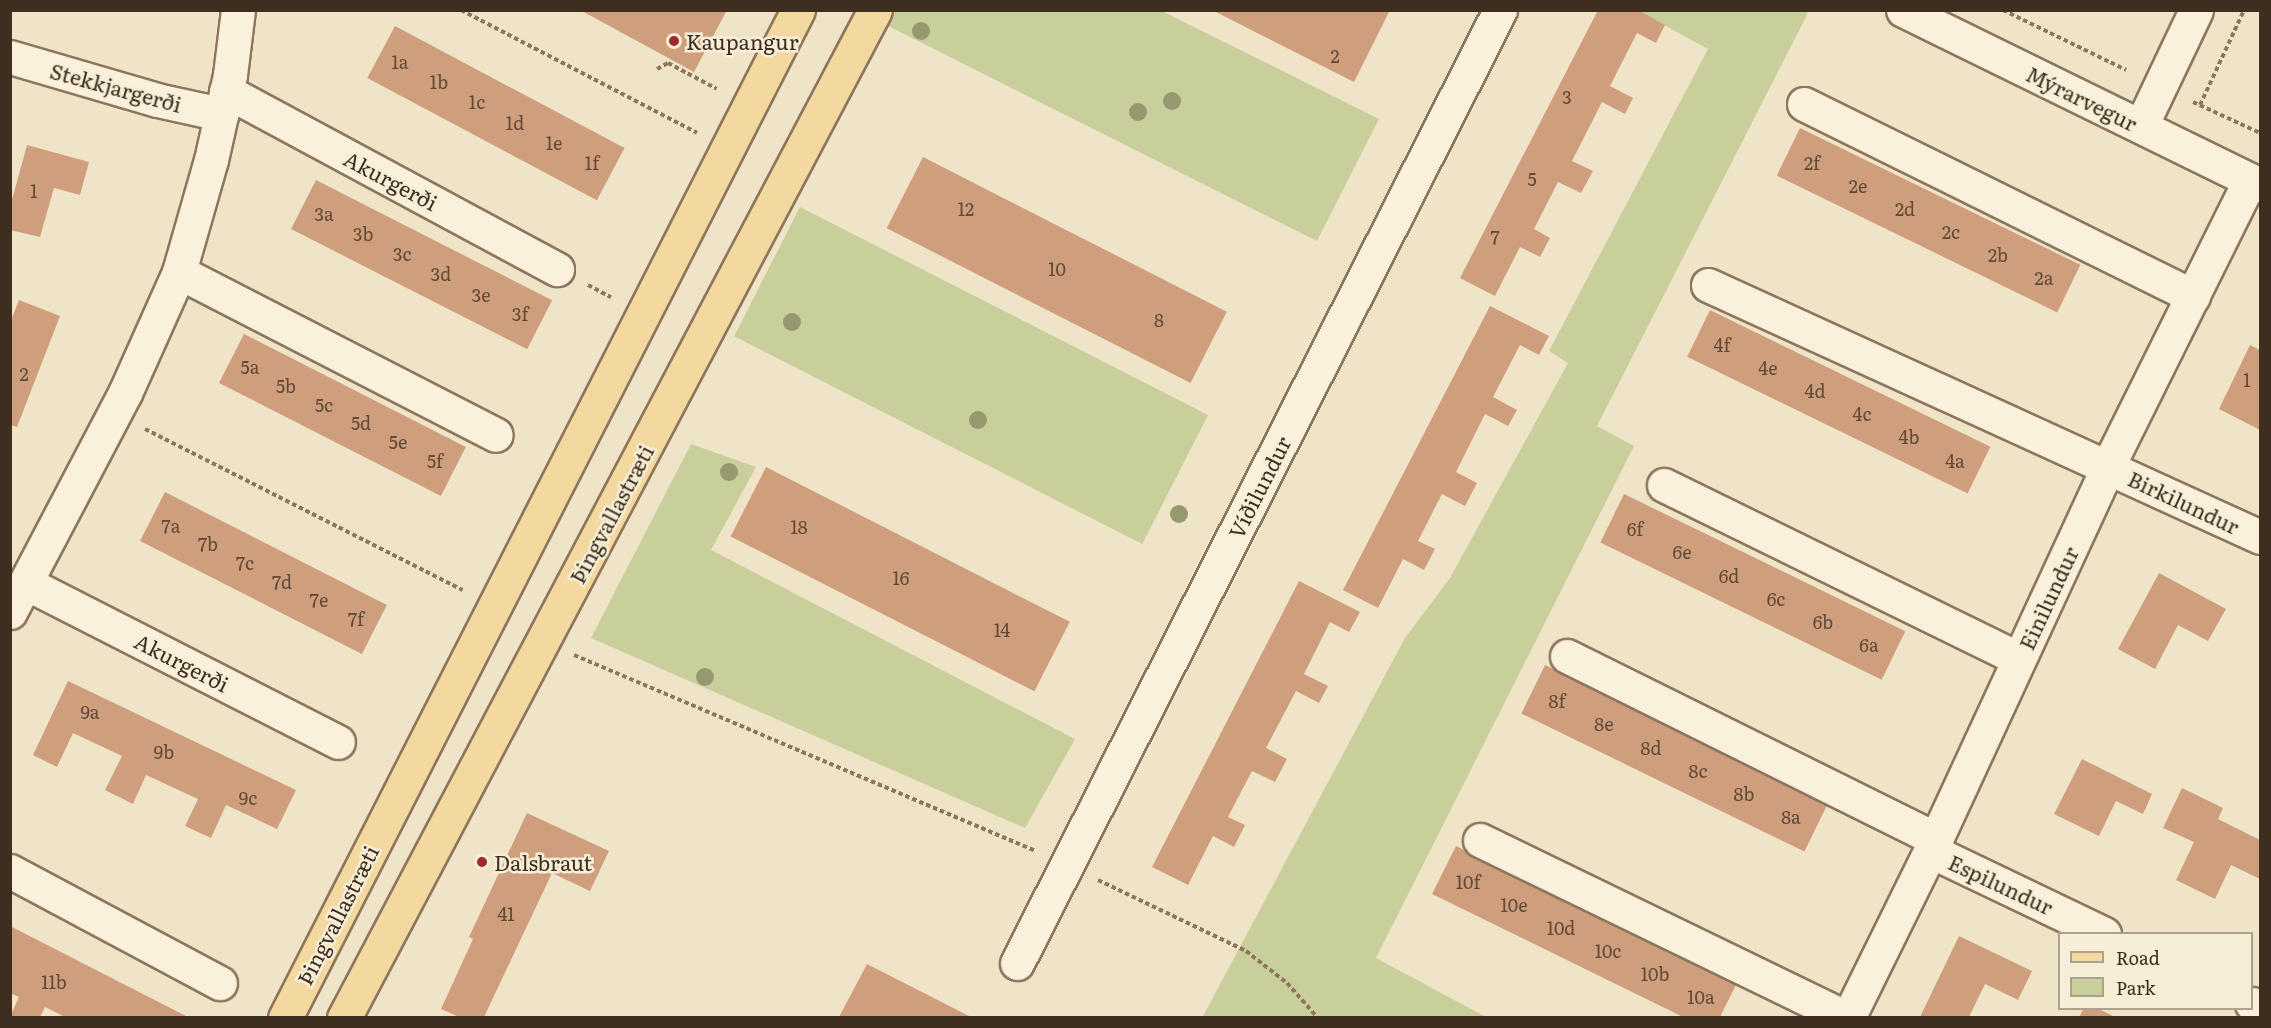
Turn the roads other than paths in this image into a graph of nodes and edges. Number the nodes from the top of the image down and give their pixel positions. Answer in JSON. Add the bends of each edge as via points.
{"nodes":[{"id":1,"x":238,"y":10,"type":"edge"},
{"id":2,"x":798,"y":10,"type":"edge"},
{"id":3,"x":875,"y":10,"type":"edge"},
{"id":4,"x":1500,"y":10,"type":"edge"},
{"id":5,"x":1903,"y":10,"type":"edge"},
{"id":6,"x":2196,"y":10,"type":"edge"},
{"id":7,"x":10,"y":57,"type":"edge"},
{"id":8,"x":224,"y":103,"type":"junction"},
{"id":9,"x":1804,"y":104,"type":"dead end"},
{"id":10,"x":2141,"y":126,"type":"junction"},
{"id":11,"x":2255,"y":182,"type":"edge"},
{"id":12,"x":557,"y":268,"type":"dead end"},
{"id":13,"x":179,"y":272,"type":"junction"},
{"id":14,"x":1708,"y":285,"type":"dead end"},
{"id":15,"x":2193,"y":296,"type":"junction"},
{"id":16,"x":496,"y":435,"type":"dead end"},
{"id":17,"x":2108,"y":466,"type":"junction"},
{"id":18,"x":1664,"y":485,"type":"dead end"},
{"id":19,"x":2260,"y":537,"type":"edge"},
{"id":20,"x":26,"y":582,"type":"junction"},
{"id":21,"x":10,"y":612,"type":"edge"},
{"id":22,"x":1567,"y":656,"type":"dead end"},
{"id":23,"x":2019,"y":659,"type":"junction"},
{"id":24,"x":338,"y":742,"type":"dead end"},
{"id":25,"x":1480,"y":840,"type":"dead end"},
{"id":26,"x":1934,"y":845,"type":"junction"},
{"id":27,"x":10,"y":871,"type":"edge"},
{"id":28,"x":2102,"y":932,"type":"edge"},
{"id":29,"x":1017,"y":963,"type":"dead end"},
{"id":30,"x":220,"y":983,"type":"dead end"},
{"id":31,"x":285,"y":1017,"type":"edge"},
{"id":32,"x":344,"y":1017,"type":"edge"},
{"id":33,"x":1847,"y":1017,"type":"edge"}],
"edges":[{"from":1,"to":8,"type":"street"},
{"from":2,"to":31,"type":"main road","name":"Þingvallastræti"},
{"from":3,"to":32,"type":"main road","name":"Þingvallastræti"},
{"from":4,"to":29,"type":"street","name":"Víðilundur"},
{"from":5,"to":10,"type":"street","name":"Mýrarvegur"},
{"from":6,"to":10,"type":"street"},
{"from":7,"to":8,"type":"street","name":"Stekkjargerði","via":[[157,100]]},
{"from":8,"to":12,"type":"street","name":"Akurgerði"},
{"from":8,"to":13,"type":"street"},
{"from":9,"to":15,"type":"street"},
{"from":10,"to":11,"type":"street","name":"Mýrarvegur"},
{"from":11,"to":15,"type":"street","name":"Einilundur"},
{"from":13,"to":16,"type":"street"},
{"from":13,"to":20,"type":"street","via":[[114,414]]},
{"from":14,"to":17,"type":"street","name":"Birkilundur"},
{"from":15,"to":17,"type":"street","name":"Einilundur"},
{"from":17,"to":19,"type":"street","name":"Birkilundur"},
{"from":17,"to":23,"type":"street","name":"Einilundur"},
{"from":18,"to":23,"type":"street"},
{"from":20,"to":21,"type":"street"},
{"from":20,"to":24,"type":"street","name":"Akurgerði"},
{"from":22,"to":26,"type":"street","name":"Espilundur"},
{"from":23,"to":26,"type":"street","name":"Einilundur"},
{"from":25,"to":33,"type":"street"},
{"from":26,"to":28,"type":"street","name":"Espilundur"},
{"from":26,"to":33,"type":"street","name":"Einilundur"},
{"from":27,"to":30,"type":"street"}]}
